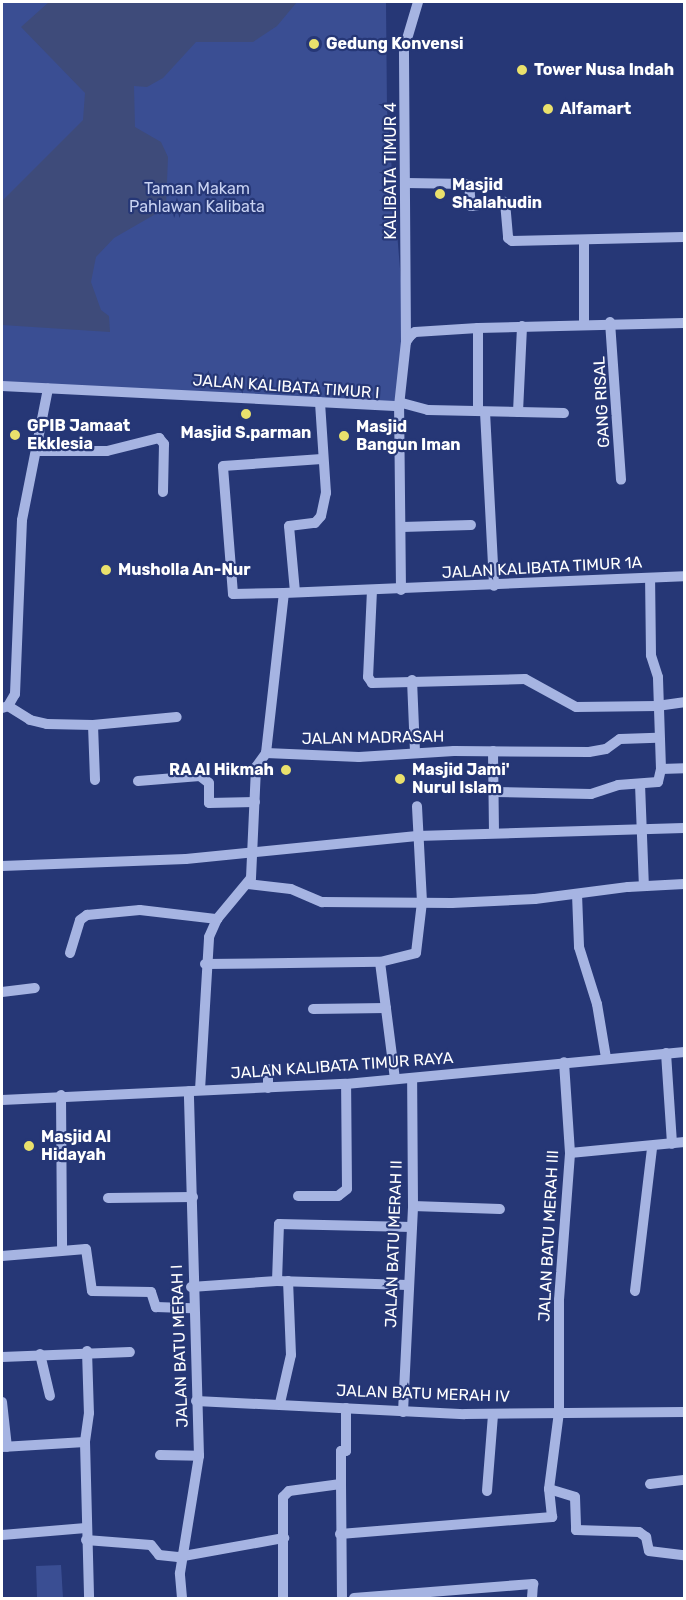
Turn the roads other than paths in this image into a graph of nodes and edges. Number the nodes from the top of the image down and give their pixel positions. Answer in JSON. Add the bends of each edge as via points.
{"nodes":[{"id":1,"x":418,"y":2,"type":"edge"},
{"id":2,"x":406,"y":183,"type":"junction"},
{"id":3,"x":684,"y":237,"type":"edge"},
{"id":4,"x":584,"y":241,"type":"junction"},
{"id":5,"x":610,"y":322,"type":"junction"},
{"id":6,"x":584,"y":323,"type":"junction"},
{"id":7,"x":684,"y":323,"type":"edge"},
{"id":8,"x":522,"y":326,"type":"junction"},
{"id":9,"x":478,"y":328,"type":"junction"},
{"id":10,"x":406,"y":342,"type":"junction"},
{"id":11,"x":2,"y":386,"type":"edge"},
{"id":12,"x":48,"y":389,"type":"junction"},
{"id":13,"x":321,"y":402,"type":"junction"},
{"id":14,"x":401,"y":405,"type":"junction"},
{"id":15,"x":481,"y":412,"type":"junction"},
{"id":16,"x":518,"y":412,"type":"junction"},
{"id":17,"x":564,"y":414,"type":"dead end"},
{"id":18,"x":37,"y":451,"type":"junction"},
{"id":19,"x":322,"y":459,"type":"junction"},
{"id":20,"x":621,"y":480,"type":"dead end"},
{"id":21,"x":163,"y":492,"type":"dead end"},
{"id":22,"x":471,"y":525,"type":"dead end"},
{"id":23,"x":402,"y":527,"type":"junction"},
{"id":24,"x":684,"y":576,"type":"edge"},
{"id":25,"x":650,"y":578,"type":"junction"},
{"id":26,"x":494,"y":586,"type":"junction"},
{"id":27,"x":372,"y":590,"type":"junction"},
{"id":28,"x":401,"y":590,"type":"junction"},
{"id":29,"x":290,"y":592,"type":"junction"},
{"id":30,"x":412,"y":680,"type":"junction"},
{"id":31,"x":684,"y":702,"type":"edge"},
{"id":32,"x":657,"y":706,"type":"junction"},
{"id":33,"x":5,"y":707,"type":"edge"},
{"id":34,"x":177,"y":717,"type":"dead end"},
{"id":35,"x":93,"y":725,"type":"junction"},
{"id":36,"x":657,"y":738,"type":"junction"},
{"id":37,"x":493,"y":750,"type":"junction"},
{"id":38,"x":266,"y":753,"type":"junction"},
{"id":39,"x":415,"y":753,"type":"junction"},
{"id":40,"x":684,"y":768,"type":"edge"},
{"id":41,"x":661,"y":769,"type":"junction"},
{"id":42,"x":95,"y":780,"type":"dead end"},
{"id":43,"x":138,"y":781,"type":"dead end"},
{"id":44,"x":640,"y":784,"type":"junction"},
{"id":45,"x":494,"y":792,"type":"junction"},
{"id":46,"x":255,"y":802,"type":"junction"},
{"id":47,"x":417,"y":806,"type":"dead end"},
{"id":48,"x":684,"y":828,"type":"edge"},
{"id":49,"x":640,"y":832,"type":"junction"},
{"id":50,"x":494,"y":833,"type":"junction"},
{"id":51,"x":417,"y":836,"type":"junction"},
{"id":52,"x":254,"y":853,"type":"junction"},
{"id":53,"x":2,"y":866,"type":"edge"},
{"id":54,"x":248,"y":884,"type":"junction"},
{"id":55,"x":684,"y":884,"type":"edge"},
{"id":56,"x":644,"y":886,"type":"junction"},
{"id":57,"x":577,"y":894,"type":"junction"},
{"id":58,"x":422,"y":902,"type":"junction"},
{"id":59,"x":217,"y":919,"type":"junction"},
{"id":60,"x":70,"y":953,"type":"dead end"},
{"id":61,"x":380,"y":962,"type":"junction"},
{"id":62,"x":205,"y":964,"type":"junction"},
{"id":63,"x":35,"y":988,"type":"dead end"},
{"id":64,"x":2,"y":992,"type":"edge"},
{"id":65,"x":386,"y":1008,"type":"junction"},
{"id":66,"x":313,"y":1009,"type":"dead end"},
{"id":67,"x":684,"y":1052,"type":"edge"},
{"id":68,"x":666,"y":1053,"type":"junction"},
{"id":69,"x":606,"y":1058,"type":"junction"},
{"id":70,"x":564,"y":1062,"type":"junction"},
{"id":71,"x":268,"y":1069,"type":"dead end"},
{"id":72,"x":412,"y":1078,"type":"junction"},
{"id":73,"x":395,"y":1079,"type":"junction"},
{"id":74,"x":346,"y":1084,"type":"junction"},
{"id":75,"x":268,"y":1088,"type":"junction"},
{"id":76,"x":194,"y":1090,"type":"junction"},
{"id":77,"x":61,"y":1095,"type":"junction"},
{"id":78,"x":2,"y":1100,"type":"edge"},
{"id":79,"x":684,"y":1142,"type":"edge"},
{"id":80,"x":672,"y":1144,"type":"junction"},
{"id":81,"x":652,"y":1148,"type":"junction"},
{"id":82,"x":570,"y":1153,"type":"junction"},
{"id":83,"x":298,"y":1196,"type":"dead end"},
{"id":84,"x":193,"y":1197,"type":"junction"},
{"id":85,"x":108,"y":1198,"type":"dead end"},
{"id":86,"x":413,"y":1206,"type":"junction"},
{"id":87,"x":500,"y":1209,"type":"dead end"},
{"id":88,"x":412,"y":1227,"type":"junction"},
{"id":89,"x":62,"y":1250,"type":"junction"},
{"id":90,"x":2,"y":1256,"type":"edge"},
{"id":91,"x":283,"y":1281,"type":"junction"},
{"id":92,"x":408,"y":1285,"type":"junction"},
{"id":93,"x":191,"y":1287,"type":"junction"},
{"id":94,"x":635,"y":1291,"type":"dead end"},
{"id":95,"x":192,"y":1308,"type":"junction"},
{"id":96,"x":87,"y":1351,"type":"junction"},
{"id":97,"x":130,"y":1352,"type":"dead end"},
{"id":98,"x":40,"y":1354,"type":"junction"},
{"id":99,"x":2,"y":1357,"type":"edge"},
{"id":100,"x":50,"y":1396,"type":"dead end"},
{"id":101,"x":196,"y":1401,"type":"junction"},
{"id":102,"x":2,"y":1402,"type":"edge"},
{"id":103,"x":280,"y":1403,"type":"junction"},
{"id":104,"x":346,"y":1408,"type":"junction"},
{"id":105,"x":403,"y":1412,"type":"junction"},
{"id":106,"x":559,"y":1412,"type":"junction"},
{"id":107,"x":684,"y":1412,"type":"edge"},
{"id":108,"x":493,"y":1414,"type":"junction"},
{"id":109,"x":85,"y":1442,"type":"junction"},
{"id":110,"x":4,"y":1447,"type":"edge"},
{"id":111,"x":160,"y":1455,"type":"dead end"},
{"id":112,"x":199,"y":1456,"type":"junction"},
{"id":113,"x":684,"y":1480,"type":"edge"},
{"id":114,"x":341,"y":1484,"type":"junction"},
{"id":115,"x":650,"y":1484,"type":"dead end"},
{"id":116,"x":549,"y":1490,"type":"junction"},
{"id":117,"x":487,"y":1491,"type":"dead end"},
{"id":118,"x":86,"y":1534,"type":"junction"},
{"id":119,"x":340,"y":1534,"type":"junction"},
{"id":120,"x":2,"y":1535,"type":"edge"},
{"id":121,"x":284,"y":1538,"type":"junction"},
{"id":122,"x":684,"y":1555,"type":"edge"},
{"id":123,"x":183,"y":1557,"type":"junction"},
{"id":124,"x":89,"y":1599,"type":"edge"},
{"id":125,"x":182,"y":1599,"type":"edge"},
{"id":126,"x":283,"y":1599,"type":"edge"},
{"id":127,"x":342,"y":1599,"type":"edge"},
{"id":128,"x":354,"y":1599,"type":"edge"},
{"id":129,"x":532,"y":1599,"type":"edge"}],
"edges":[{"from":1,"to":2,"type":"street","name":"KALIBATA TIMUR 4","via":[[405,49]]},
{"from":2,"to":4,"type":"street","via":[[469,184],[471,206],[505,202],[508,238],[512,241]]},
{"from":2,"to":10,"type":"street","name":"KALIBATA TIMUR 4"},
{"from":3,"to":4,"type":"street"},
{"from":4,"to":6,"type":"street"},
{"from":5,"to":6,"type":"street"},
{"from":5,"to":7,"type":"street"},
{"from":5,"to":20,"type":"street","name":"GANG RISAL"},
{"from":6,"to":8,"type":"street"},
{"from":8,"to":9,"type":"street"},
{"from":8,"to":16,"type":"street"},
{"from":9,"to":10,"type":"street","via":[[415,332]]},
{"from":9,"to":15,"type":"street"},
{"from":10,"to":14,"type":"street","name":"JALAN KALIBATA TIMUR I"},
{"from":11,"to":12,"type":"street","name":"JALAN KALIBATA TIMUR I"},
{"from":12,"to":13,"type":"street","name":"JALAN KALIBATA TIMUR I"},
{"from":12,"to":18,"type":"street"},
{"from":13,"to":14,"type":"street","name":"JALAN KALIBATA TIMUR I"},
{"from":13,"to":19,"type":"street"},
{"from":14,"to":15,"type":"street"},
{"from":14,"to":23,"type":"street"},
{"from":15,"to":16,"type":"street"},
{"from":15,"to":26,"type":"street"},
{"from":16,"to":17,"type":"street"},
{"from":18,"to":21,"type":"street","via":[[107,451],[159,438],[164,444]]},
{"from":18,"to":33,"type":"street","via":[[22,520],[15,694]]},
{"from":19,"to":29,"type":"street","via":[[326,493],[321,516],[315,523],[296,524],[287,531]]},
{"from":19,"to":29,"type":"street","name":"JALAN KALIBATA TIMUR 1A","via":[[223,466],[232,594]]},
{"from":22,"to":23,"type":"street"},
{"from":23,"to":28,"type":"street"},
{"from":24,"to":25,"type":"street","name":"JALAN KALIBATA TIMUR 1A"},
{"from":25,"to":26,"type":"street","name":"JALAN KALIBATA TIMUR 1A"},
{"from":25,"to":32,"type":"street","via":[[651,655],[658,677]]},
{"from":26,"to":28,"type":"street","name":"JALAN KALIBATA TIMUR 1A"},
{"from":27,"to":28,"type":"street","name":"JALAN KALIBATA TIMUR 1A"},
{"from":27,"to":29,"type":"street","name":"JALAN KALIBATA TIMUR 1A"},
{"from":27,"to":30,"type":"street","via":[[369,680]]},
{"from":29,"to":38,"type":"street"},
{"from":30,"to":32,"type":"street","via":[[525,679],[576,707]]},
{"from":30,"to":39,"type":"street"},
{"from":31,"to":32,"type":"street"},
{"from":32,"to":36,"type":"street"},
{"from":33,"to":35,"type":"street","via":[[38,723]]},
{"from":34,"to":35,"type":"street"},
{"from":35,"to":42,"type":"street"},
{"from":36,"to":37,"type":"street","name":"JALAN MADRASAH","via":[[620,740],[589,752]]},
{"from":36,"to":41,"type":"street"},
{"from":37,"to":39,"type":"street","name":"JALAN MADRASAH"},
{"from":37,"to":45,"type":"street"},
{"from":38,"to":39,"type":"street","name":"JALAN MADRASAH","via":[[359,757]]},
{"from":38,"to":46,"type":"street","via":[[256,767]]},
{"from":40,"to":41,"type":"street"},
{"from":41,"to":44,"type":"street","via":[[658,782]]},
{"from":43,"to":46,"type":"street","via":[[200,776],[209,783],[209,802]]},
{"from":44,"to":45,"type":"street","via":[[571,795]]},
{"from":44,"to":49,"type":"street"},
{"from":45,"to":50,"type":"street"},
{"from":46,"to":52,"type":"street"},
{"from":47,"to":51,"type":"street"},
{"from":48,"to":49,"type":"street"},
{"from":49,"to":50,"type":"street"},
{"from":49,"to":56,"type":"street"},
{"from":50,"to":51,"type":"street"},
{"from":51,"to":52,"type":"street"},
{"from":51,"to":58,"type":"street"},
{"from":52,"to":53,"type":"street","via":[[186,860]]},
{"from":52,"to":54,"type":"street"},
{"from":54,"to":58,"type":"street","via":[[291,889],[322,902]]},
{"from":54,"to":59,"type":"street"},
{"from":55,"to":56,"type":"street"},
{"from":56,"to":57,"type":"street"},
{"from":57,"to":58,"type":"street"},
{"from":57,"to":69,"type":"street","via":[[579,947],[597,1004]]},
{"from":58,"to":61,"type":"street","via":[[416,953]]},
{"from":59,"to":60,"type":"street","via":[[140,910],[87,915],[80,920]]},
{"from":59,"to":62,"type":"street","via":[[209,937]]},
{"from":61,"to":62,"type":"street"},
{"from":61,"to":65,"type":"street"},
{"from":62,"to":76,"type":"street"},
{"from":63,"to":64,"type":"street"},
{"from":65,"to":66,"type":"street"},
{"from":65,"to":73,"type":"street"},
{"from":67,"to":68,"type":"street","name":"JALAN KALIBATA TIMUR RAYA"},
{"from":68,"to":69,"type":"street","name":"JALAN KALIBATA TIMUR RAYA"},
{"from":68,"to":80,"type":"street"},
{"from":69,"to":70,"type":"street","name":"JALAN KALIBATA TIMUR RAYA"},
{"from":70,"to":72,"type":"street","name":"JALAN KALIBATA TIMUR RAYA"},
{"from":70,"to":82,"type":"street","name":"JALAN BATU MERAH III"},
{"from":71,"to":75,"type":"street"},
{"from":72,"to":73,"type":"street","name":"JALAN KALIBATA TIMUR RAYA"},
{"from":72,"to":86,"type":"street","name":"JALAN BATU MERAH II"},
{"from":73,"to":74,"type":"street","name":"JALAN KALIBATA TIMUR RAYA"},
{"from":74,"to":75,"type":"street","name":"JALAN KALIBATA TIMUR RAYA"},
{"from":74,"to":83,"type":"street","via":[[347,1189],[338,1196]]},
{"from":75,"to":76,"type":"street","name":"JALAN KALIBATA TIMUR RAYA"},
{"from":76,"to":77,"type":"street","name":"JALAN KALIBATA TIMUR RAYA"},
{"from":76,"to":84,"type":"street","name":"JALAN BATU MERAH I"},
{"from":77,"to":78,"type":"street","name":"JALAN KALIBATA TIMUR RAYA"},
{"from":77,"to":89,"type":"street"},
{"from":79,"to":80,"type":"street"},
{"from":80,"to":81,"type":"street"},
{"from":81,"to":82,"type":"street"},
{"from":81,"to":94,"type":"street"},
{"from":82,"to":106,"type":"street","name":"JALAN BATU MERAH III","via":[[559,1300]]},
{"from":84,"to":85,"type":"street"},
{"from":84,"to":93,"type":"street","name":"JALAN BATU MERAH I"},
{"from":86,"to":87,"type":"street"},
{"from":86,"to":88,"type":"street","name":"JALAN BATU MERAH II"},
{"from":88,"to":91,"type":"street","via":[[279,1224]]},
{"from":88,"to":92,"type":"street","name":"JALAN BATU MERAH II"},
{"from":89,"to":90,"type":"street"},
{"from":89,"to":95,"type":"street","via":[[88,1249],[92,1291],[151,1292],[156,1307]]},
{"from":91,"to":92,"type":"street"},
{"from":91,"to":93,"type":"street"},
{"from":91,"to":103,"type":"street","via":[[291,1355]]},
{"from":92,"to":105,"type":"street","name":"JALAN BATU MERAH II"},
{"from":93,"to":95,"type":"street","name":"JALAN BATU MERAH I"},
{"from":95,"to":101,"type":"street","name":"JALAN BATU MERAH I"},
{"from":96,"to":97,"type":"street"},
{"from":96,"to":98,"type":"street"},
{"from":96,"to":109,"type":"street","via":[[89,1413]]},
{"from":98,"to":99,"type":"street"},
{"from":98,"to":100,"type":"street"},
{"from":101,"to":103,"type":"street","name":"JALAN BATU MERAH IV"},
{"from":101,"to":112,"type":"street","name":"JALAN BATU MERAH I"},
{"from":102,"to":110,"type":"street"},
{"from":103,"to":104,"type":"street","name":"JALAN BATU MERAH IV"},
{"from":104,"to":105,"type":"street","name":"JALAN BATU MERAH IV"},
{"from":104,"to":114,"type":"street"},
{"from":105,"to":108,"type":"street","name":"JALAN BATU MERAH IV"},
{"from":106,"to":107,"type":"street","name":"JALAN BATU MERAH IV"},
{"from":106,"to":108,"type":"street","name":"JALAN BATU MERAH IV"},
{"from":106,"to":116,"type":"street","name":"JALAN BATU MERAH III"},
{"from":108,"to":117,"type":"street"},
{"from":109,"to":110,"type":"street"},
{"from":109,"to":118,"type":"street"},
{"from":111,"to":112,"type":"street"},
{"from":112,"to":123,"type":"street","name":"JALAN BATU MERAH I"},
{"from":113,"to":115,"type":"street"},
{"from":114,"to":119,"type":"street"},
{"from":114,"to":121,"type":"street","via":[[284,1492]]},
{"from":116,"to":119,"type":"street","name":"JALAN BATU MERAH III","via":[[552,1517]]},
{"from":116,"to":122,"type":"street","via":[[575,1497],[576,1530],[639,1532],[646,1537],[649,1551]]},
{"from":118,"to":120,"type":"street"},
{"from":118,"to":123,"type":"street","via":[[151,1545],[165,1557]]},
{"from":118,"to":124,"type":"street"},
{"from":119,"to":127,"type":"street"},
{"from":121,"to":123,"type":"street"},
{"from":121,"to":126,"type":"street"},
{"from":123,"to":125,"type":"street","name":"JALAN BATU MERAH I"},
{"from":128,"to":129,"type":"street","via":[[533,1584]]}]}
